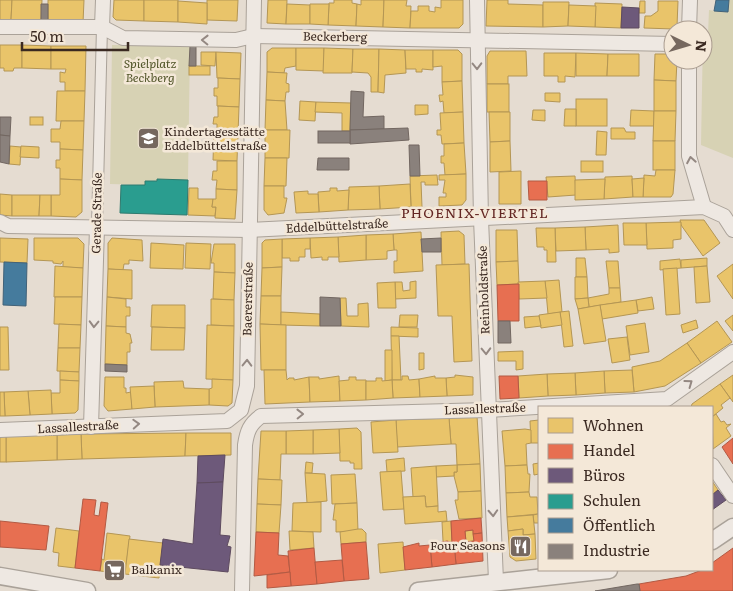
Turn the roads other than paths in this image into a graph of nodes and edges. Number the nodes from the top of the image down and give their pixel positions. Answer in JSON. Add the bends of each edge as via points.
{"nodes":[{"id":1,"x":103,"y":0,"type":"edge"},
{"id":2,"x":254,"y":0,"type":"edge"},
{"id":3,"x":477,"y":0,"type":"edge"},
{"id":4,"x":690,"y":0,"type":"edge"},
{"id":5,"x":689,"y":20,"type":"edge"},
{"id":6,"x":0,"y":27,"type":"edge"},
{"id":7,"x":102,"y":28,"type":"junction"},
{"id":8,"x":253,"y":36,"type":"junction"},
{"id":9,"x":477,"y":40,"type":"junction"},
{"id":10,"x":663,"y":44,"type":"edge"},
{"id":11,"x":689,"y":70,"type":"edge"},
{"id":12,"x":704,"y":207,"type":"junction"},
{"id":13,"x":482,"y":219,"type":"junction"},
{"id":14,"x":0,"y":222,"type":"edge"},
{"id":15,"x":97,"y":227,"type":"junction"},
{"id":16,"x":249,"y":230,"type":"junction"},
{"id":17,"x":733,"y":230,"type":"edge"},
{"id":18,"x":733,"y":352,"type":"edge"},
{"id":19,"x":670,"y":403,"type":"edge"},
{"id":20,"x":592,"y":406,"type":"edge"},
{"id":21,"x":538,"y":408,"type":"edge"},
{"id":22,"x":242,"y":410,"type":"junction"},
{"id":23,"x":488,"y":410,"type":"junction"},
{"id":24,"x":253,"y":422,"type":"junction"},
{"id":25,"x":91,"y":427,"type":"junction"},
{"id":26,"x":0,"y":430,"type":"edge"},
{"id":27,"x":713,"y":466,"type":"edge"},
{"id":28,"x":733,"y":496,"type":"edge"},
{"id":29,"x":733,"y":527,"type":"edge"},
{"id":30,"x":713,"y":540,"type":"edge"},
{"id":31,"x":599,"y":571,"type":"edge"},
{"id":32,"x":0,"y":576,"type":"edge"},
{"id":33,"x":496,"y":581,"type":"junction"},
{"id":34,"x":87,"y":591,"type":"edge"},
{"id":35,"x":242,"y":591,"type":"edge"},
{"id":36,"x":418,"y":591,"type":"edge"}],
"edges":[{"from":1,"to":7,"type":"street","name":"Gerade Straße"},
{"from":2,"to":8,"type":"street","name":"Baererstraße"},
{"from":3,"to":9,"type":"street","name":"Reinholdstraße"},
{"from":4,"to":5,"type":"street"},
{"from":6,"to":7,"type":"street","name":"Beckerberg"},
{"from":8,"to":7,"type":"street","name":"Beckerberg","one_way":true,"via":[[236,40],[123,38]]},
{"from":7,"to":15,"type":"street","name":"Gerade Straße"},
{"from":8,"to":9,"type":"street","name":"Beckerberg"},
{"from":8,"to":16,"type":"street","name":"Baererstraße"},
{"from":9,"to":10,"type":"street","name":"Beckerberg"},
{"from":9,"to":13,"type":"street","name":"Reinholdstraße","one_way":true},
{"from":12,"to":11,"type":"street","one_way":true,"via":[[689,156]]},
{"from":12,"to":13,"type":"street","name":"Eddelbüttelstraße"},
{"from":12,"to":17,"type":"street","via":[[724,216]]},
{"from":13,"to":16,"type":"street","name":"Eddelbüttelstraße"},
{"from":13,"to":23,"type":"street","name":"Reinholdstraße","one_way":true},
{"from":14,"to":15,"type":"street","name":"Eddelbüttelstraße","via":[[8,226]]},
{"from":15,"to":16,"type":"street","name":"Eddelbüttelstraße"},
{"from":15,"to":25,"type":"street","name":"Gerade Straße","one_way":true},
{"from":22,"to":16,"type":"street","name":"Baererstraße","one_way":true,"via":[[247,386]]},
{"from":19,"to":18,"type":"street","name":"Lassallestraße","one_way":true},
{"from":19,"to":20,"type":"street","name":"Lassallestraße"},
{"from":21,"to":23,"type":"street","name":"Lassallestraße"},
{"from":22,"to":24,"type":"street"},
{"from":25,"to":22,"type":"street","name":"Lassallestraße","one_way":true,"via":[[227,421]]},
{"from":24,"to":23,"type":"street","name":"Lassallestraße","one_way":true,"via":[[272,414]]},
{"from":23,"to":33,"type":"street","name":"Reinholdstraße","one_way":true},
{"from":24,"to":35,"type":"street","via":[[247,431],[245,445]]},
{"from":25,"to":26,"type":"street","name":"Lassallestraße"},
{"from":27,"to":28,"type":"street"},
{"from":29,"to":30,"type":"street"},
{"from":31,"to":33,"type":"street"},
{"from":32,"to":34,"type":"street"},
{"from":33,"to":36,"type":"street"}]}
